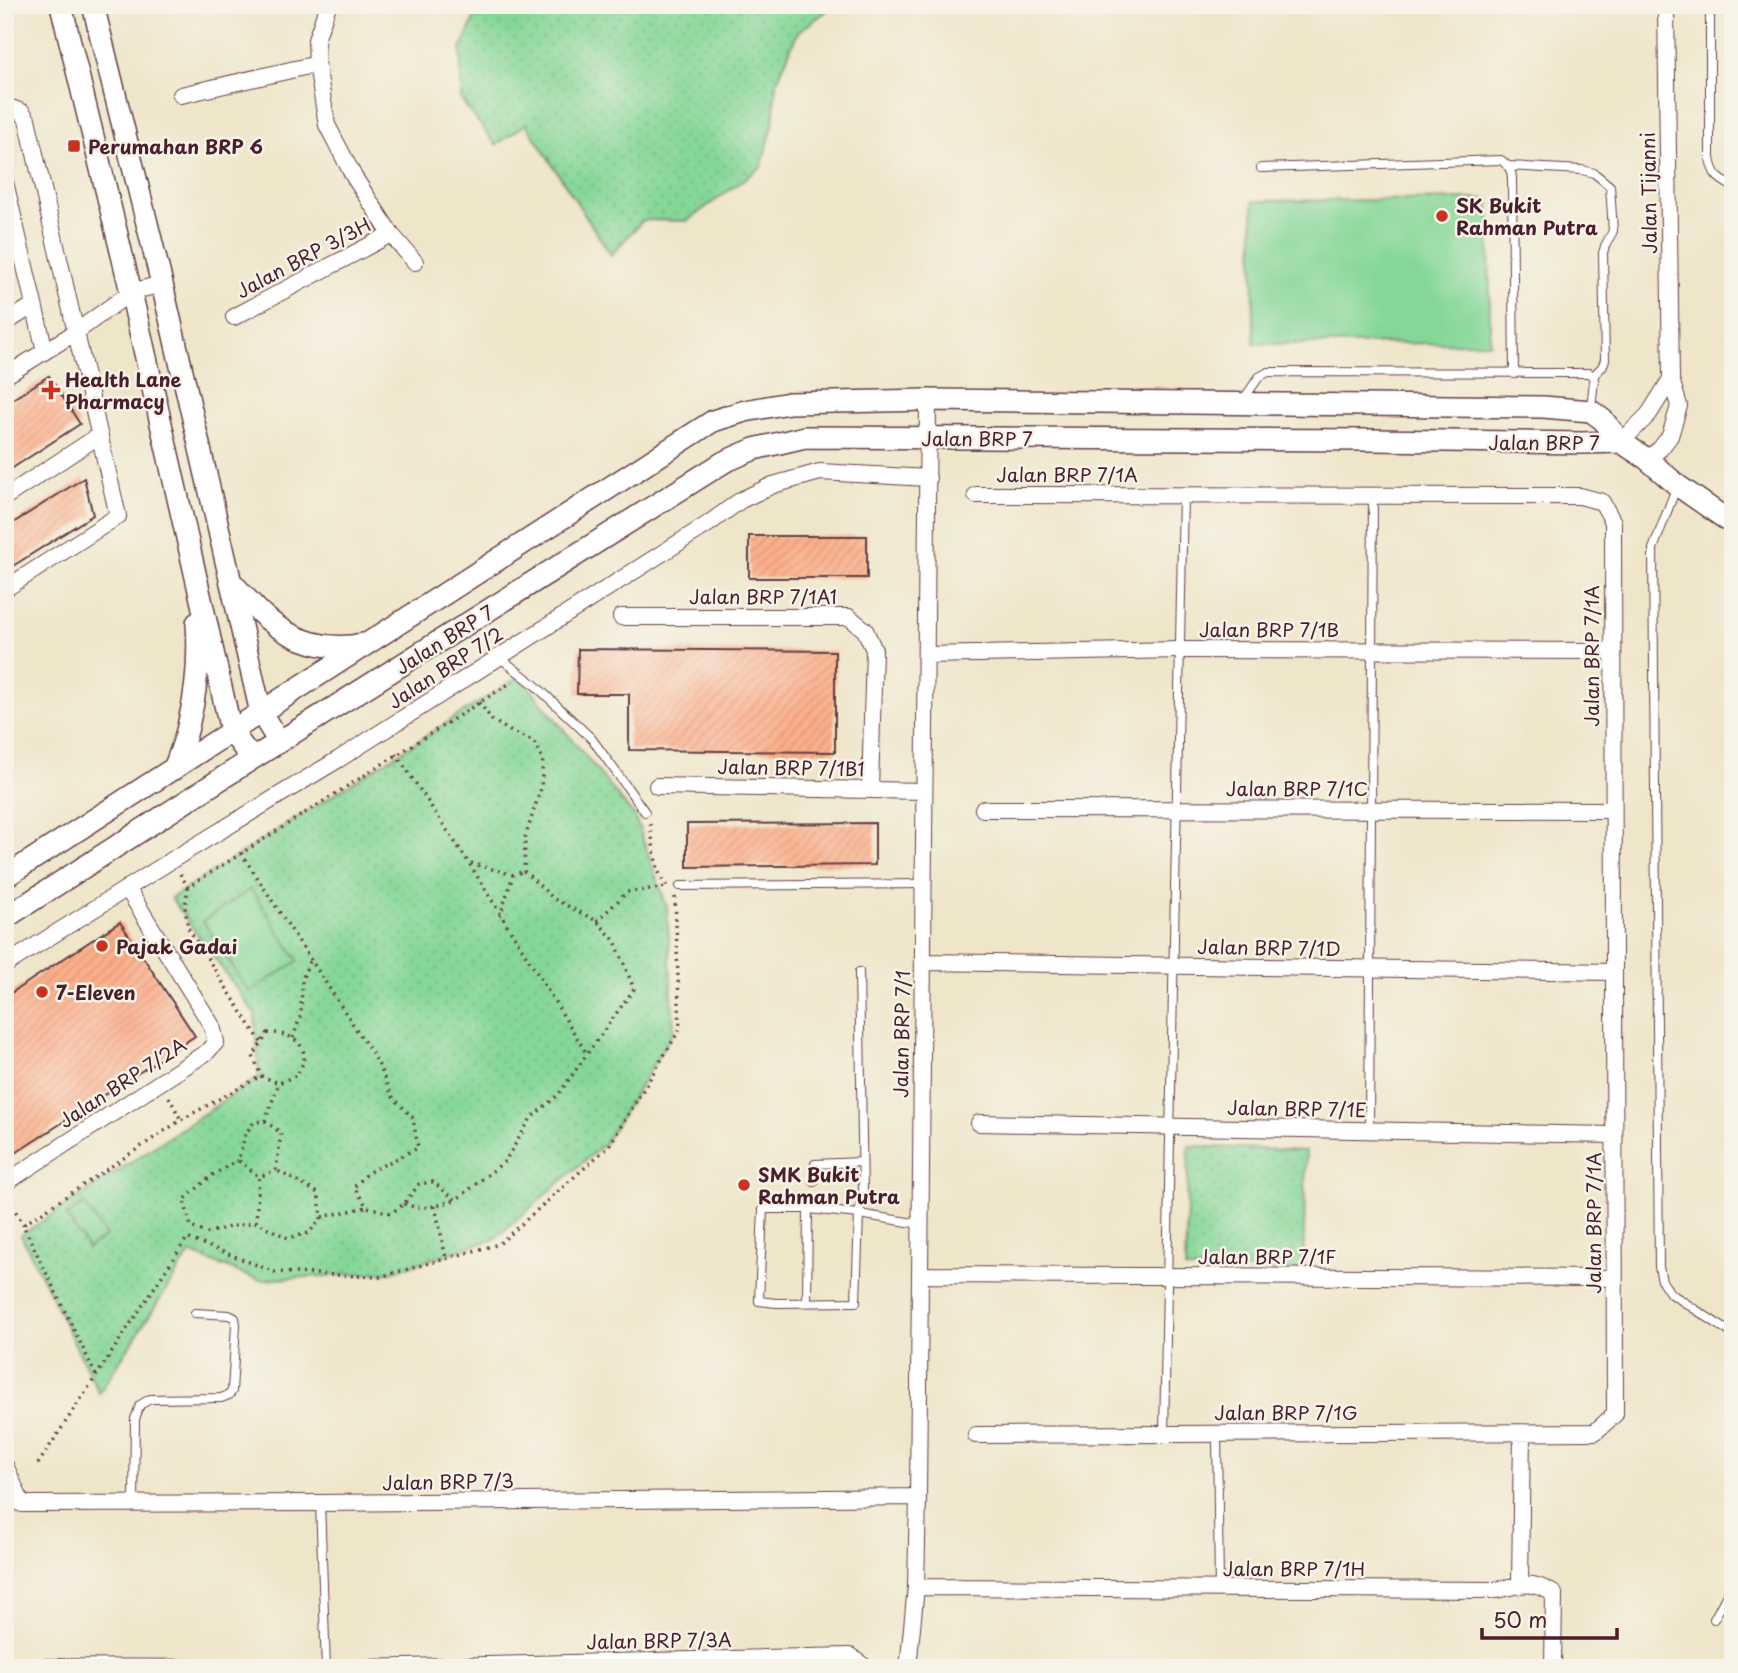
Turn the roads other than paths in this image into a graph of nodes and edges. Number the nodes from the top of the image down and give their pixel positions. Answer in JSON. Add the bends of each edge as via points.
{"nodes":[{"id":1,"x":61,"y":5,"type":"edge"},
{"id":2,"x":93,"y":5,"type":"edge"},
{"id":3,"x":328,"y":5,"type":"edge"},
{"id":4,"x":1666,"y":5,"type":"edge"},
{"id":5,"x":1710,"y":5,"type":"edge"},
{"id":6,"x":317,"y":64,"type":"junction"},
{"id":7,"x":181,"y":95,"type":"dead end"},
{"id":8,"x":8,"y":109,"type":"edge"},
{"id":9,"x":1509,"y":166,"type":"junction"},
{"id":10,"x":1261,"y":168,"type":"dead end"},
{"id":11,"x":5,"y":182,"type":"edge"},
{"id":12,"x":1733,"y":187,"type":"edge"},
{"id":13,"x":9,"y":214,"type":"edge"},
{"id":14,"x":391,"y":234,"type":"junction"},
{"id":15,"x":415,"y":262,"type":"dead end"},
{"id":16,"x":162,"y":284,"type":"junction"},
{"id":17,"x":131,"y":292,"type":"junction"},
{"id":18,"x":34,"y":305,"type":"junction"},
{"id":19,"x":234,"y":317,"type":"dead end"},
{"id":20,"x":5,"y":323,"type":"edge"},
{"id":21,"x":76,"y":332,"type":"junction"},
{"id":22,"x":45,"y":351,"type":"junction"},
{"id":23,"x":1514,"y":374,"type":"junction"},
{"id":24,"x":5,"y":376,"type":"edge"},
{"id":25,"x":1592,"y":376,"type":"junction"},
{"id":26,"x":1671,"y":379,"type":"junction"},
{"id":27,"x":928,"y":400,"type":"junction"},
{"id":28,"x":1241,"y":402,"type":"junction"},
{"id":29,"x":1591,"y":411,"type":"junction"},
{"id":30,"x":100,"y":435,"type":"junction"},
{"id":31,"x":928,"y":438,"type":"junction"},
{"id":32,"x":1621,"y":442,"type":"junction"},
{"id":33,"x":1647,"y":459,"type":"junction"},
{"id":34,"x":928,"y":478,"type":"junction"},
{"id":35,"x":1677,"y":485,"type":"junction"},
{"id":36,"x":976,"y":495,"type":"dead end"},
{"id":37,"x":1183,"y":495,"type":"junction"},
{"id":38,"x":1373,"y":496,"type":"junction"},
{"id":39,"x":5,"y":497,"type":"edge"},
{"id":40,"x":1733,"y":524,"type":"edge"},
{"id":41,"x":196,"y":578,"type":"junction"},
{"id":42,"x":230,"y":581,"type":"junction"},
{"id":43,"x":5,"y":589,"type":"edge"},
{"id":44,"x":621,"y":617,"type":"dead end"},
{"id":45,"x":371,"y":642,"type":"junction"},
{"id":46,"x":1180,"y":650,"type":"junction"},
{"id":47,"x":1372,"y":650,"type":"junction"},
{"id":48,"x":1613,"y":651,"type":"junction"},
{"id":49,"x":926,"y":655,"type":"junction"},
{"id":50,"x":499,"y":657,"type":"junction"},
{"id":51,"x":261,"y":713,"type":"junction"},
{"id":52,"x":232,"y":731,"type":"junction"},
{"id":53,"x":279,"y":742,"type":"junction"},
{"id":54,"x":252,"y":759,"type":"junction"},
{"id":55,"x":174,"y":769,"type":"junction"},
{"id":56,"x":657,"y":786,"type":"dead end"},
{"id":57,"x":870,"y":790,"type":"junction"},
{"id":58,"x":925,"y":791,"type":"junction"},
{"id":59,"x":983,"y":808,"type":"dead end"},
{"id":60,"x":1177,"y":809,"type":"junction"},
{"id":61,"x":1371,"y":809,"type":"junction"},
{"id":62,"x":1612,"y":810,"type":"junction"},
{"id":63,"x":645,"y":812,"type":"road end"},
{"id":64,"x":5,"y":877,"type":"edge"},
{"id":65,"x":924,"y":884,"type":"junction"},
{"id":66,"x":680,"y":886,"type":"dead end"},
{"id":67,"x":127,"y":888,"type":"junction"},
{"id":68,"x":5,"y":918,"type":"edge"},
{"id":69,"x":923,"y":962,"type":"junction"},
{"id":70,"x":5,"y":965,"type":"edge"},
{"id":71,"x":1174,"y":966,"type":"junction"},
{"id":72,"x":1370,"y":969,"type":"junction"},
{"id":73,"x":859,"y":972,"type":"dead end"},
{"id":74,"x":1614,"y":972,"type":"junction"},
{"id":75,"x":979,"y":1123,"type":"dead end"},
{"id":76,"x":1170,"y":1126,"type":"junction"},
{"id":77,"x":1369,"y":1130,"type":"junction"},
{"id":78,"x":1614,"y":1135,"type":"junction"},
{"id":79,"x":862,"y":1162,"type":"junction"},
{"id":80,"x":814,"y":1182,"type":"dead end"},
{"id":81,"x":5,"y":1183,"type":"edge"},
{"id":82,"x":808,"y":1209,"type":"junction"},
{"id":83,"x":859,"y":1214,"type":"junction"},
{"id":84,"x":920,"y":1224,"type":"junction"},
{"id":85,"x":920,"y":1275,"type":"junction"},
{"id":86,"x":1167,"y":1276,"type":"junction"},
{"id":87,"x":1614,"y":1278,"type":"junction"},
{"id":88,"x":807,"y":1302,"type":"junction"},
{"id":89,"x":195,"y":1313,"type":"dead end"},
{"id":90,"x":1733,"y":1334,"type":"edge"},
{"id":91,"x":1595,"y":1432,"type":"joint"},
{"id":92,"x":1522,"y":1433,"type":"junction"},
{"id":93,"x":1164,"y":1434,"type":"junction"},
{"id":94,"x":1217,"y":1434,"type":"junction"},
{"id":95,"x":976,"y":1435,"type":"dead end"},
{"id":96,"x":5,"y":1465,"type":"edge"},
{"id":97,"x":918,"y":1497,"type":"junction"},
{"id":98,"x":320,"y":1503,"type":"junction"},
{"id":99,"x":134,"y":1504,"type":"junction"},
{"id":100,"x":1733,"y":1583,"type":"edge"},
{"id":101,"x":1520,"y":1584,"type":"junction"},
{"id":102,"x":916,"y":1587,"type":"junction"},
{"id":103,"x":1219,"y":1589,"type":"junction"},
{"id":104,"x":1714,"y":1619,"type":"dead end"},
{"id":105,"x":5,"y":1667,"type":"edge"},
{"id":106,"x":185,"y":1667,"type":"edge"},
{"id":107,"x":238,"y":1668,"type":"edge"},
{"id":108,"x":326,"y":1668,"type":"edge"},
{"id":109,"x":365,"y":1668,"type":"edge"},
{"id":110,"x":866,"y":1668,"type":"edge"},
{"id":111,"x":908,"y":1668,"type":"edge"},
{"id":112,"x":1553,"y":1668,"type":"edge"}],
"edges":[{"from":1,"to":17,"type":"main road"},
{"from":2,"to":16,"type":"main road"},
{"from":3,"to":6,"type":"street","via":[[316,40]]},
{"from":4,"to":26,"type":"street","name":"Jalan Tijanni"},
{"from":5,"to":12,"type":"lane","via":[[1710,158],[1718,179]]},
{"from":6,"to":7,"type":"street"},
{"from":6,"to":14,"type":"street","via":[[327,125]]},
{"from":8,"to":21,"type":"street","via":[[22,112],[27,120]]},
{"from":9,"to":10,"type":"lane","via":[[1501,160]]},
{"from":9,"to":23,"type":"lane"},
{"from":9,"to":25,"type":"lane","via":[[1582,170],[1610,186],[1614,231],[1603,253],[1605,360]]},
{"from":11,"to":13,"type":"street"},
{"from":13,"to":18,"type":"street"},
{"from":14,"to":15,"type":"street"},
{"from":14,"to":19,"type":"street","name":"Jalan BRP 3/3H"},
{"from":16,"to":17,"type":"street"},
{"from":16,"to":42,"type":"main road"},
{"from":17,"to":21,"type":"street"},
{"from":17,"to":41,"type":"main road"},
{"from":18,"to":20,"type":"street"},
{"from":18,"to":22,"type":"street"},
{"from":21,"to":22,"type":"street"},
{"from":21,"to":30,"type":"street"},
{"from":22,"to":24,"type":"street"},
{"from":23,"to":25,"type":"lane"},
{"from":23,"to":28,"type":"lane","via":[[1268,372]]},
{"from":25,"to":29,"type":"lane"},
{"from":26,"to":32,"type":"street","via":[[1648,414]]},
{"from":26,"to":33,"type":"street","name":"Jalan Tijanni","via":[[1679,406],[1670,436]]},
{"from":27,"to":28,"type":"main road","name":"Jalan BRP 7"},
{"from":27,"to":31,"type":"street","name":"Jalan BRP 7/1"},
{"from":27,"to":45,"type":"main road","name":"Jalan BRP 7","via":[[789,403],[713,421]]},
{"from":28,"to":29,"type":"main road","name":"Jalan BRP 7"},
{"from":29,"to":32,"type":"main road","name":"Jalan BRP 7"},
{"from":30,"to":39,"type":"street"},
{"from":30,"to":43,"type":"street","via":[[118,516]]},
{"from":31,"to":32,"type":"main road","name":"Jalan BRP 7"},
{"from":31,"to":34,"type":"street","name":"Jalan BRP 7/1"},
{"from":31,"to":53,"type":"main road","name":"Jalan BRP 7","via":[[805,437],[754,449],[724,463]]},
{"from":32,"to":33,"type":"main road"},
{"from":33,"to":35,"type":"main road"},
{"from":34,"to":49,"type":"street","name":"Jalan BRP 7/1"},
{"from":34,"to":50,"type":"street","name":"Jalan BRP 7/2","via":[[820,472],[773,485],[741,500]]},
{"from":35,"to":40,"type":"main road"},
{"from":35,"to":90,"type":"lane","via":[[1653,549],[1659,1267],[1670,1293]]},
{"from":36,"to":37,"type":"street","name":"Jalan BRP 7/1A"},
{"from":37,"to":38,"type":"street","name":"Jalan BRP 7/1A"},
{"from":37,"to":46,"type":"lane"},
{"from":38,"to":47,"type":"lane"},
{"from":38,"to":48,"type":"street","name":"Jalan BRP 7/1A","via":[[1580,496],[1602,502],[1613,522]]},
{"from":41,"to":52,"type":"main road"},
{"from":41,"to":55,"type":"main road","via":[[196,679],[190,721]]},
{"from":42,"to":45,"type":"main road","via":[[264,617],[304,641],[351,647]]},
{"from":42,"to":51,"type":"main road"},
{"from":44,"to":57,"type":"street","name":"Jalan BRP 7/1A1","via":[[849,617],[866,630],[874,650]]},
{"from":45,"to":51,"type":"main road","name":"Jalan BRP 7"},
{"from":46,"to":47,"type":"street","name":"Jalan BRP 7/1B"},
{"from":46,"to":49,"type":"street","name":"Jalan BRP 7/1B"},
{"from":46,"to":60,"type":"lane"},
{"from":47,"to":48,"type":"street","name":"Jalan BRP 7/1B"},
{"from":47,"to":61,"type":"lane"},
{"from":48,"to":62,"type":"street","name":"Jalan BRP 7/1A"},
{"from":49,"to":58,"type":"street","name":"Jalan BRP 7/1"},
{"from":50,"to":63,"type":"lane","via":[[592,739]]},
{"from":50,"to":67,"type":"street","name":"Jalan BRP 7/2"},
{"from":51,"to":52,"type":"main road","name":"Jalan BRP 7"},
{"from":51,"to":53,"type":"main road"},
{"from":52,"to":54,"type":"main road"},
{"from":52,"to":55,"type":"main road","name":"Jalan BRP 7"},
{"from":53,"to":54,"type":"main road","name":"Jalan BRP 7"},
{"from":54,"to":68,"type":"main road","name":"Jalan BRP 7"},
{"from":55,"to":64,"type":"main road","name":"Jalan BRP 7"},
{"from":56,"to":57,"type":"street","name":"Jalan BRP 7/1B1"},
{"from":57,"to":58,"type":"street","name":"Jalan BRP 7/1B1"},
{"from":58,"to":65,"type":"street","name":"Jalan BRP 7/1"},
{"from":59,"to":60,"type":"street","name":"Jalan BRP 7/1C"},
{"from":60,"to":61,"type":"street","name":"Jalan BRP 7/1C"},
{"from":60,"to":71,"type":"lane"},
{"from":61,"to":62,"type":"street","name":"Jalan BRP 7/1C"},
{"from":61,"to":72,"type":"lane"},
{"from":62,"to":74,"type":"street","name":"Jalan BRP 7/1A"},
{"from":65,"to":66,"type":"lane"},
{"from":65,"to":69,"type":"street","name":"Jalan BRP 7/1"},
{"from":67,"to":70,"type":"street","name":"Jalan BRP 7/2"},
{"from":67,"to":81,"type":"street","name":"Jalan BRP 7/2A","via":[[212,1027],[216,1042]]},
{"from":69,"to":71,"type":"street","name":"Jalan BRP 7/1D"},
{"from":69,"to":84,"type":"street","name":"Jalan BRP 7/1"},
{"from":71,"to":72,"type":"street","name":"Jalan BRP 7/1D"},
{"from":71,"to":76,"type":"lane"},
{"from":72,"to":74,"type":"street","name":"Jalan BRP 7/1D"},
{"from":72,"to":77,"type":"lane"},
{"from":73,"to":79,"type":"lane"},
{"from":74,"to":78,"type":"street","name":"Jalan BRP 7/1A"},
{"from":75,"to":76,"type":"street","name":"Jalan BRP 7/1E"},
{"from":76,"to":77,"type":"street","name":"Jalan BRP 7/1E"},
{"from":76,"to":86,"type":"lane"},
{"from":77,"to":78,"type":"street","name":"Jalan BRP 7/1E"},
{"from":78,"to":87,"type":"street","name":"Jalan BRP 7/1A"},
{"from":79,"to":80,"type":"lane","via":[[815,1164]]},
{"from":79,"to":83,"type":"lane"},
{"from":82,"to":83,"type":"lane"},
{"from":82,"to":88,"type":"lane"},
{"from":82,"to":88,"type":"lane","via":[[763,1209],[760,1301]]},
{"from":83,"to":84,"type":"lane"},
{"from":83,"to":88,"type":"lane","via":[[856,1302]]},
{"from":84,"to":85,"type":"street","name":"Jalan BRP 7/1"},
{"from":85,"to":86,"type":"street","name":"Jalan BRP 7/1F"},
{"from":85,"to":97,"type":"street","name":"Jalan BRP 7/1"},
{"from":86,"to":87,"type":"street","name":"Jalan BRP 7/1F"},
{"from":86,"to":93,"type":"lane"},
{"from":87,"to":91,"type":"street","name":"Jalan BRP 7/1A","via":[[1615,1414]]},
{"from":89,"to":99,"type":"lane","via":[[234,1318],[232,1391],[221,1398],[150,1399],[140,1405],[135,1419]]},
{"from":91,"to":92,"type":"street","name":"Jalan BRP 7/1G"},
{"from":92,"to":94,"type":"street","name":"Jalan BRP 7/1G"},
{"from":92,"to":101,"type":"street"},
{"from":93,"to":94,"type":"street","name":"Jalan BRP 7/1G"},
{"from":93,"to":95,"type":"street","name":"Jalan BRP 7/1G"},
{"from":94,"to":103,"type":"lane"},
{"from":96,"to":99,"type":"street","name":"Jalan BRP 7/3","via":[[22,1504]]},
{"from":97,"to":98,"type":"street","name":"Jalan BRP 7/3"},
{"from":97,"to":102,"type":"street","name":"Jalan BRP 7/1"},
{"from":98,"to":99,"type":"street","name":"Jalan BRP 7/3"},
{"from":98,"to":108,"type":"lane"},
{"from":100,"to":104,"type":"lane"},
{"from":101,"to":103,"type":"street","name":"Jalan BRP 7/1H","via":[[1497,1590]]},
{"from":101,"to":112,"type":"street","via":[[1541,1586],[1553,1594]]},
{"from":102,"to":103,"type":"street","name":"Jalan BRP 7/1H"},
{"from":102,"to":111,"type":"street","name":"Jalan BRP 7/1"},
{"from":105,"to":106,"type":"street"},
{"from":106,"to":107,"type":"street"},
{"from":109,"to":110,"type":"street","name":"Jalan BRP 7/3A","via":[[850,1656]]}]}
